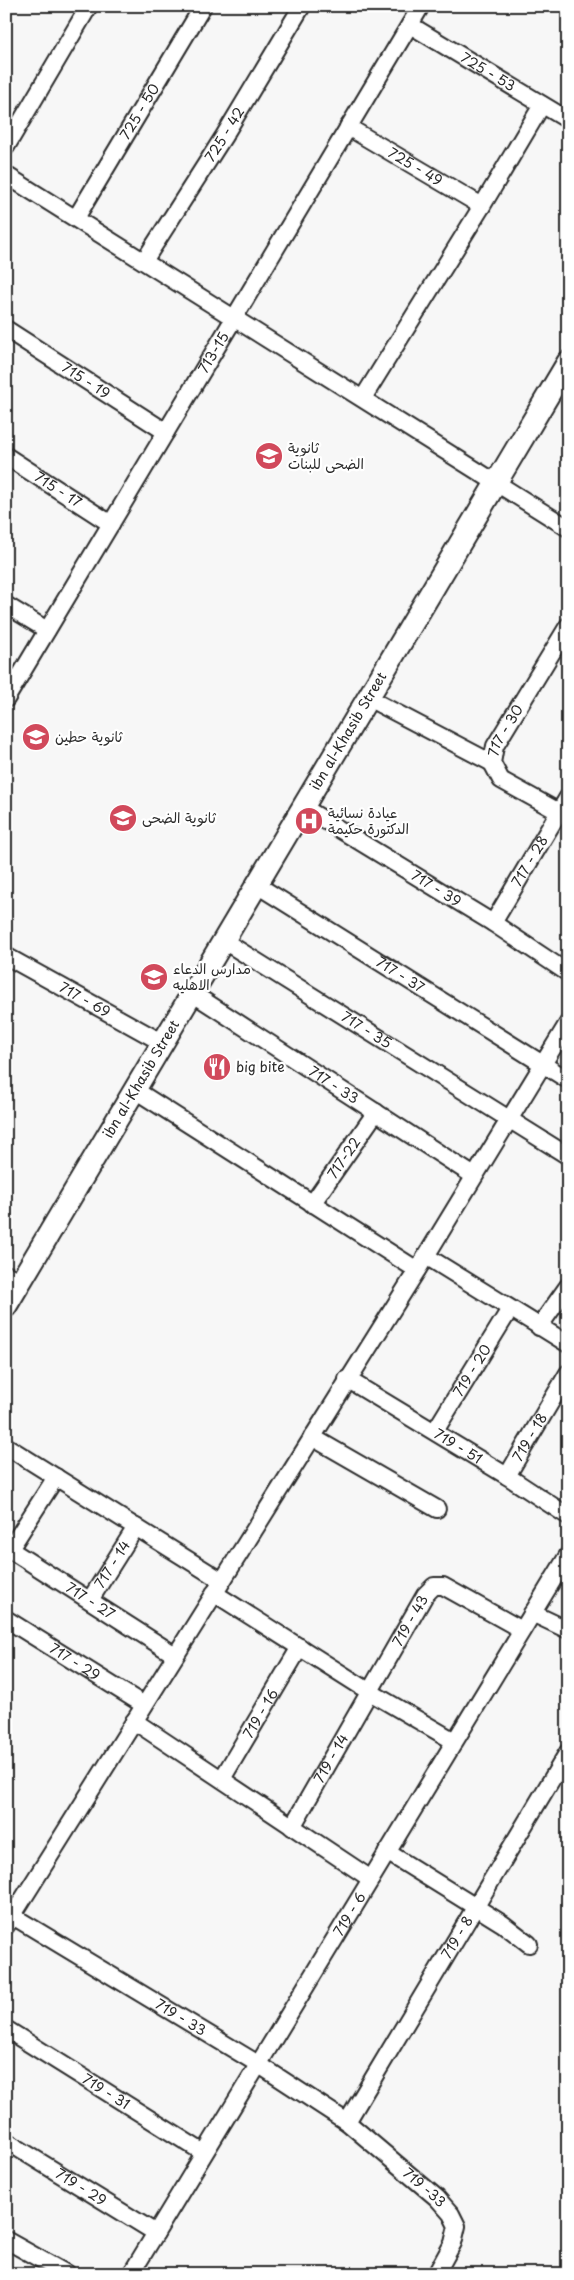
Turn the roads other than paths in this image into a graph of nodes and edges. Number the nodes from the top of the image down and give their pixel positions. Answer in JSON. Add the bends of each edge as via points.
{"nodes":[{"id":1,"x":89,"y":6,"type":"edge"},
{"id":2,"x":203,"y":6,"type":"edge"},
{"id":3,"x":302,"y":6,"type":"edge"},
{"id":4,"x":420,"y":6,"type":"edge"},
{"id":5,"x":410,"y":25,"type":"junction"},
{"id":6,"x":542,"y":105,"type":"junction"},
{"id":7,"x":568,"y":120,"type":"edge"},
{"id":8,"x":348,"y":126,"type":"junction"},
{"id":9,"x":6,"y":147,"type":"edge"},
{"id":10,"x":6,"y":175,"type":"edge"},
{"id":11,"x":482,"y":206,"type":"junction"},
{"id":12,"x":76,"y":218,"type":"junction"},
{"id":13,"x":144,"y":261,"type":"junction"},
{"id":14,"x":234,"y":318,"type":"junction"},
{"id":15,"x":6,"y":329,"type":"edge"},
{"id":16,"x":568,"y":362,"type":"edge"},
{"id":17,"x":363,"y":398,"type":"junction"},
{"id":18,"x":166,"y":432,"type":"junction"},
{"id":19,"x":6,"y":456,"type":"edge"},
{"id":20,"x":496,"y":482,"type":"junction"},
{"id":21,"x":111,"y":524,"type":"junction"},
{"id":22,"x":568,"y":528,"type":"edge"},
{"id":23,"x":6,"y":605,"type":"edge"},
{"id":24,"x":568,"y":626,"type":"edge"},
{"id":25,"x":48,"y":630,"type":"junction"},
{"id":26,"x":368,"y":698,"type":"junction"},
{"id":27,"x":6,"y":699,"type":"edge"},
{"id":28,"x":492,"y":763,"type":"junction"},
{"id":29,"x":568,"y":797,"type":"edge"},
{"id":30,"x":303,"y":807,"type":"junction"},
{"id":31,"x":559,"y":812,"type":"junction"},
{"id":32,"x":257,"y":885,"type":"junction"},
{"id":33,"x":493,"y":923,"type":"junction"},
{"id":34,"x":224,"y":941,"type":"junction"},
{"id":35,"x":6,"y":956,"type":"edge"},
{"id":36,"x":568,"y":973,"type":"edge"},
{"id":37,"x":192,"y":993,"type":"junction"},
{"id":38,"x":568,"y":1023,"type":"edge"},
{"id":39,"x":163,"y":1043,"type":"junction"},
{"id":40,"x":543,"y":1064,"type":"junction"},
{"id":41,"x":568,"y":1080,"type":"edge"},
{"id":42,"x":135,"y":1090,"type":"junction"},
{"id":43,"x":376,"y":1112,"type":"junction"},
{"id":44,"x":508,"y":1119,"type":"junction"},
{"id":45,"x":568,"y":1156,"type":"edge"},
{"id":46,"x":474,"y":1176,"type":"junction"},
{"id":47,"x":312,"y":1204,"type":"junction"},
{"id":48,"x":426,"y":1256,"type":"junction"},
{"id":49,"x":417,"y":1270,"type":"junction"},
{"id":50,"x":13,"y":1278,"type":"edge"},
{"id":51,"x":568,"y":1286,"type":"edge"},
{"id":52,"x":6,"y":1306,"type":"edge"},
{"id":53,"x":510,"y":1309,"type":"junction"},
{"id":54,"x":539,"y":1327,"type":"junction"},
{"id":55,"x":568,"y":1344,"type":"edge"},
{"id":56,"x":568,"y":1373,"type":"edge"},
{"id":57,"x":347,"y":1379,"type":"junction"},
{"id":58,"x":435,"y":1431,"type":"junction"},
{"id":59,"x":312,"y":1437,"type":"junction"},
{"id":60,"x":6,"y":1446,"type":"edge"},
{"id":61,"x":507,"y":1476,"type":"junction"},
{"id":62,"x":56,"y":1477,"type":"junction"},
{"id":63,"x":437,"y":1509,"type":"dead end"},
{"id":64,"x":568,"y":1516,"type":"edge"},
{"id":65,"x":136,"y":1527,"type":"junction"},
{"id":66,"x":8,"y":1548,"type":"edge"},
{"id":67,"x":568,"y":1555,"type":"edge"},
{"id":68,"x":218,"y":1588,"type":"junction"},
{"id":69,"x":90,"y":1600,"type":"junction"},
{"id":70,"x":532,"y":1613,"type":"junction"},
{"id":71,"x":7,"y":1620,"type":"edge"},
{"id":72,"x":522,"y":1630,"type":"junction"},
{"id":73,"x":568,"y":1630,"type":"edge"},
{"id":74,"x":300,"y":1647,"type":"junction"},
{"id":75,"x":175,"y":1655,"type":"junction"},
{"id":76,"x":370,"y":1692,"type":"junction"},
{"id":77,"x":144,"y":1705,"type":"junction"},
{"id":78,"x":134,"y":1722,"type":"junction"},
{"id":79,"x":454,"y":1741,"type":"junction"},
{"id":80,"x":568,"y":1752,"type":"edge"},
{"id":81,"x":222,"y":1779,"type":"junction"},
{"id":82,"x":292,"y":1827,"type":"junction"},
{"id":83,"x":387,"y":1852,"type":"junction"},
{"id":84,"x":371,"y":1878,"type":"junction"},
{"id":85,"x":476,"y":1908,"type":"junction"},
{"id":86,"x":8,"y":1918,"type":"edge"},
{"id":87,"x":529,"y":1944,"type":"dead end"},
{"id":88,"x":6,"y":2029,"type":"edge"},
{"id":89,"x":258,"y":2064,"type":"junction"},
{"id":90,"x":347,"y":2122,"type":"junction"},
{"id":91,"x":6,"y":2141,"type":"edge"},
{"id":92,"x":204,"y":2153,"type":"junction"},
{"id":93,"x":156,"y":2233,"type":"junction"},
{"id":94,"x":6,"y":2240,"type":"edge"},
{"id":95,"x":67,"y":2274,"type":"edge"},
{"id":96,"x":131,"y":2274,"type":"edge"},
{"id":97,"x":436,"y":2274,"type":"edge"}],
"edges":[{"from":1,"to":9,"type":"street"},
{"from":2,"to":12,"type":"street","name":"725 - 50"},
{"from":3,"to":13,"type":"street","name":"725 - 42"},
{"from":4,"to":5,"type":"street","name":"713-15"},
{"from":5,"to":6,"type":"street","name":"725 - 53"},
{"from":5,"to":8,"type":"street","name":"713-15"},
{"from":6,"to":7,"type":"street","name":"725 - 53"},
{"from":6,"to":11,"type":"street"},
{"from":8,"to":11,"type":"street","name":"725 - 49"},
{"from":8,"to":14,"type":"street","name":"713-15"},
{"from":10,"to":12,"type":"street"},
{"from":11,"to":17,"type":"street"},
{"from":12,"to":13,"type":"street"},
{"from":13,"to":14,"type":"street"},
{"from":14,"to":17,"type":"street"},
{"from":14,"to":18,"type":"street","name":"713-15"},
{"from":15,"to":18,"type":"street","name":"715 - 19"},
{"from":16,"to":20,"type":"street","name":"ibn al-Khasib Street"},
{"from":17,"to":20,"type":"street"},
{"from":18,"to":21,"type":"street","name":"713-15"},
{"from":19,"to":21,"type":"street","name":"715 - 17"},
{"from":20,"to":22,"type":"street"},
{"from":20,"to":26,"type":"street","name":"ibn al-Khasib Street"},
{"from":21,"to":25,"type":"street","name":"713-15"},
{"from":23,"to":25,"type":"street"},
{"from":24,"to":28,"type":"street","name":"717 - 30","via":[[495,746]]},
{"from":25,"to":27,"type":"street","name":"713-15"},
{"from":26,"to":28,"type":"street"},
{"from":26,"to":30,"type":"street","name":"ibn al-Khasib Street"},
{"from":28,"to":31,"type":"street","name":"717 - 30","via":[[501,780]]},
{"from":29,"to":31,"type":"street","name":"717 - 28"},
{"from":30,"to":32,"type":"street","name":"ibn al-Khasib Street"},
{"from":30,"to":33,"type":"street","name":"717 - 39"},
{"from":31,"to":33,"type":"street","name":"717 - 28"},
{"from":32,"to":34,"type":"street","name":"ibn al-Khasib Street"},
{"from":32,"to":40,"type":"street","name":"717 - 37"},
{"from":33,"to":36,"type":"street","name":"717 - 39"},
{"from":34,"to":37,"type":"street","name":"ibn al-Khasib Street"},
{"from":34,"to":44,"type":"street","name":"717 - 35"},
{"from":35,"to":39,"type":"street","name":"717 - 69"},
{"from":37,"to":39,"type":"street","name":"ibn al-Khasib Street"},
{"from":37,"to":43,"type":"street","name":"717 - 33"},
{"from":38,"to":40,"type":"street"},
{"from":39,"to":42,"type":"street","name":"ibn al-Khasib Street"},
{"from":40,"to":41,"type":"street","name":"717 - 37"},
{"from":40,"to":44,"type":"street"},
{"from":42,"to":47,"type":"street"},
{"from":42,"to":50,"type":"street","name":"ibn al-Khasib Street"},
{"from":43,"to":46,"type":"street","name":"717 - 33"},
{"from":43,"to":47,"type":"street","name":"717-22"},
{"from":44,"to":45,"type":"street","name":"717 - 35"},
{"from":44,"to":46,"type":"street"},
{"from":46,"to":48,"type":"street"},
{"from":47,"to":49,"type":"street"},
{"from":48,"to":49,"type":"street"},
{"from":48,"to":53,"type":"street"},
{"from":49,"to":57,"type":"street"},
{"from":50,"to":52,"type":"street","name":"ibn al-Khasib Street"},
{"from":51,"to":54,"type":"street"},
{"from":53,"to":54,"type":"street"},
{"from":53,"to":58,"type":"street","name":"719 - 20"},
{"from":54,"to":55,"type":"street"},
{"from":56,"to":61,"type":"street","name":"719 - 18"},
{"from":57,"to":58,"type":"street","name":"719 - 51"},
{"from":57,"to":59,"type":"street"},
{"from":58,"to":61,"type":"street","name":"719 - 51"},
{"from":59,"to":63,"type":"street"},
{"from":59,"to":68,"type":"street"},
{"from":60,"to":62,"type":"street"},
{"from":61,"to":64,"type":"street","name":"719 - 51"},
{"from":62,"to":65,"type":"street"},
{"from":62,"to":66,"type":"street"},
{"from":65,"to":68,"type":"street"},
{"from":65,"to":69,"type":"street","name":"717 - 14"},
{"from":66,"to":69,"type":"street","name":"717 - 27"},
{"from":67,"to":70,"type":"street","name":"719 - 6"},
{"from":68,"to":74,"type":"street"},
{"from":68,"to":75,"type":"street"},
{"from":69,"to":75,"type":"street","name":"717 - 27"},
{"from":70,"to":72,"type":"street","name":"719 - 6"},
{"from":70,"to":73,"type":"street"},
{"from":71,"to":77,"type":"street","name":"717 - 29"},
{"from":72,"to":76,"type":"street","name":"719 - 43","via":[[443,1586],[434,1586],[425,1594]]},
{"from":72,"to":79,"type":"street","name":"719 - 6"},
{"from":74,"to":76,"type":"street"},
{"from":74,"to":81,"type":"street","name":"719 - 16"},
{"from":75,"to":77,"type":"street"},
{"from":76,"to":79,"type":"street"},
{"from":76,"to":82,"type":"street","name":"719 - 14"},
{"from":77,"to":78,"type":"street"},
{"from":78,"to":81,"type":"street"},
{"from":78,"to":86,"type":"street"},
{"from":79,"to":83,"type":"street","name":"719 - 6"},
{"from":80,"to":85,"type":"street","name":"719 - 8"},
{"from":81,"to":82,"type":"street"},
{"from":82,"to":84,"type":"street"},
{"from":83,"to":84,"type":"street","name":"719 - 6"},
{"from":83,"to":85,"type":"street"},
{"from":84,"to":89,"type":"street","name":"719 - 6"},
{"from":85,"to":87,"type":"street"},
{"from":85,"to":90,"type":"street","name":"719 - 8"},
{"from":86,"to":89,"type":"street","name":"719 - 33"},
{"from":88,"to":92,"type":"street","name":"719 - 31"},
{"from":89,"to":90,"type":"street","name":"719 - 33"},
{"from":89,"to":92,"type":"street","name":"719 - 6"},
{"from":90,"to":97,"type":"street","name":"719 -33","via":[[437,2198],[451,2214],[456,2226],[453,2243]]},
{"from":91,"to":93,"type":"street","name":"719 - 29"},
{"from":92,"to":93,"type":"street","name":"719 - 6"},
{"from":93,"to":96,"type":"street","name":"719 - 6"},
{"from":94,"to":95,"type":"street"}]}
